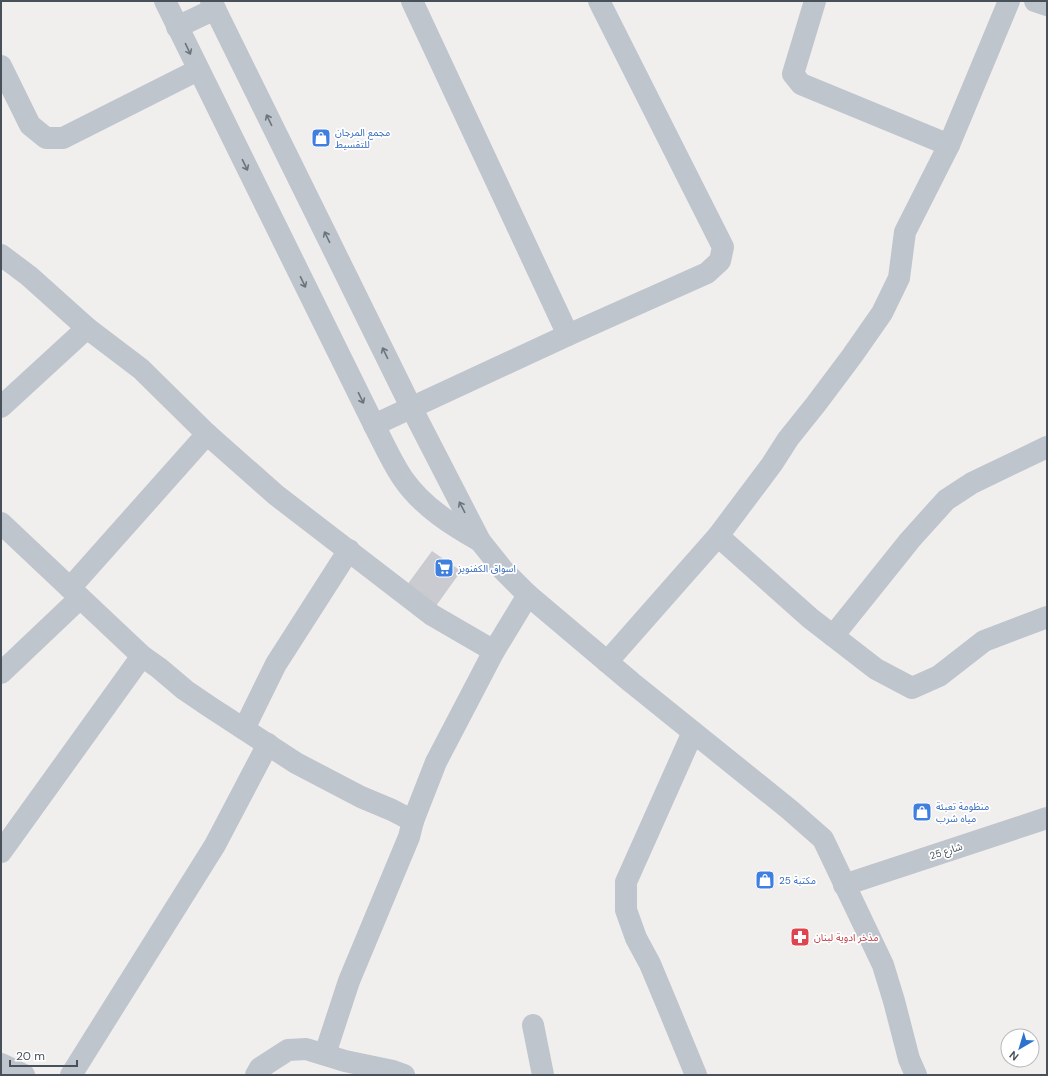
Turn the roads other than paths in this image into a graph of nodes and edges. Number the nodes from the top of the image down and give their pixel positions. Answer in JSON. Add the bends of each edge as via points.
{"nodes":[{"id":1,"x":165,"y":1,"type":"edge"},
{"id":2,"x":412,"y":1,"type":"edge"},
{"id":3,"x":599,"y":1,"type":"edge"},
{"id":4,"x":815,"y":1,"type":"edge"},
{"id":5,"x":1009,"y":1,"type":"edge"},
{"id":6,"x":1035,"y":1,"type":"edge"},
{"id":7,"x":213,"y":5,"type":"edge"},
{"id":8,"x":1047,"y":5,"type":"edge"},
{"id":9,"x":177,"y":27,"type":"junction"},
{"id":10,"x":1,"y":66,"type":"edge"},
{"id":11,"x":198,"y":70,"type":"junction"},
{"id":12,"x":949,"y":145,"type":"junction"},
{"id":13,"x":1,"y":255,"type":"edge"},
{"id":14,"x":87,"y":328,"type":"junction"},
{"id":15,"x":568,"y":335,"type":"junction"},
{"id":16,"x":1,"y":407,"type":"edge"},
{"id":17,"x":411,"y":407,"type":"junction"},
{"id":18,"x":374,"y":425,"type":"junction"},
{"id":19,"x":207,"y":434,"type":"junction"},
{"id":20,"x":1047,"y":447,"type":"edge"},
{"id":21,"x":1,"y":523,"type":"edge"},
{"id":22,"x":718,"y":536,"type":"junction"},
{"id":23,"x":480,"y":541,"type":"junction"},
{"id":24,"x":349,"y":550,"type":"junction"},
{"id":25,"x":75,"y":593,"type":"junction"},
{"id":26,"x":528,"y":595,"type":"junction"},
{"id":27,"x":1047,"y":617,"type":"edge"},
{"id":28,"x":833,"y":636,"type":"junction"},
{"id":29,"x":494,"y":650,"type":"junction"},
{"id":30,"x":142,"y":656,"type":"junction"},
{"id":31,"x":607,"y":662,"type":"junction"},
{"id":32,"x":1,"y":673,"type":"edge"},
{"id":33,"x":244,"y":729,"type":"junction"},
{"id":34,"x":693,"y":732,"type":"junction"},
{"id":35,"x":268,"y":744,"type":"junction"},
{"id":36,"x":1047,"y":818,"type":"edge"},
{"id":37,"x":413,"y":822,"type":"junction"},
{"id":38,"x":1,"y":852,"type":"edge"},
{"id":39,"x":844,"y":884,"type":"junction"},
{"id":40,"x":533,"y":1025,"type":"dead end"},
{"id":41,"x":325,"y":1054,"type":"junction"},
{"id":42,"x":1,"y":1064,"type":"edge"},
{"id":43,"x":24,"y":1075,"type":"edge"},
{"id":44,"x":71,"y":1075,"type":"edge"},
{"id":45,"x":256,"y":1075,"type":"edge"},
{"id":46,"x":404,"y":1075,"type":"edge"},
{"id":47,"x":543,"y":1075,"type":"edge"},
{"id":48,"x":696,"y":1075,"type":"edge"},
{"id":49,"x":916,"y":1075,"type":"edge"}],
"edges":[{"from":1,"to":9,"type":"street"},
{"from":2,"to":15,"type":"street"},
{"from":3,"to":15,"type":"street","via":[[723,248],[720,261],[707,274]]},
{"from":4,"to":12,"type":"street","via":[[793,74],[801,84]]},
{"from":5,"to":12,"type":"street"},
{"from":6,"to":8,"type":"street"},
{"from":7,"to":9,"type":"street"},
{"from":17,"to":7,"type":"street","one_way":true},
{"from":9,"to":11,"type":"street","one_way":true},
{"from":10,"to":11,"type":"street","via":[[30,125],[46,138],[63,138]]},
{"from":11,"to":18,"type":"street","one_way":true},
{"from":12,"to":22,"type":"street","via":[[905,232],[899,278],[882,313]]},
{"from":13,"to":14,"type":"street"},
{"from":14,"to":16,"type":"street"},
{"from":14,"to":19,"type":"street","via":[[141,369]]},
{"from":15,"to":17,"type":"street"},
{"from":17,"to":18,"type":"street"},
{"from":23,"to":17,"type":"street","one_way":true},
{"from":18,"to":23,"type":"street","via":[[404,480],[421,499],[452,525]]},
{"from":19,"to":24,"type":"street","via":[[276,495]]},
{"from":19,"to":25,"type":"street"},
{"from":20,"to":28,"type":"street","via":[[972,483],[946,500],[910,540]]},
{"from":21,"to":25,"type":"street"},
{"from":22,"to":28,"type":"street"},
{"from":22,"to":31,"type":"street"},
{"from":23,"to":26,"type":"street","via":[[503,570]]},
{"from":24,"to":29,"type":"street","via":[[432,615]]},
{"from":24,"to":33,"type":"street","via":[[276,664]]},
{"from":25,"to":30,"type":"street"},
{"from":25,"to":32,"type":"street"},
{"from":26,"to":29,"type":"street"},
{"from":26,"to":31,"type":"street"},
{"from":27,"to":28,"type":"street","via":[[984,641],[939,676],[912,688],[876,669]]},
{"from":29,"to":37,"type":"street","via":[[436,762]]},
{"from":30,"to":33,"type":"street","via":[[185,690]]},
{"from":30,"to":38,"type":"street"},
{"from":31,"to":34,"type":"street"},
{"from":33,"to":35,"type":"street"},
{"from":34,"to":39,"type":"street","via":[[823,839]]},
{"from":34,"to":48,"type":"street","via":[[626,882],[626,910]]},
{"from":35,"to":37,"type":"street","via":[[296,763]]},
{"from":35,"to":44,"type":"street","via":[[216,845]]},
{"from":36,"to":39,"type":"street","name":"شارع 25"},
{"from":37,"to":41,"type":"street","via":[[349,981]]},
{"from":39,"to":49,"type":"street","via":[[883,965],[909,1059]]},
{"from":40,"to":47,"type":"street"},
{"from":41,"to":45,"type":"street","via":[[306,1049],[288,1050],[260,1068]]},
{"from":41,"to":46,"type":"street"},
{"from":42,"to":43,"type":"street"}]}
